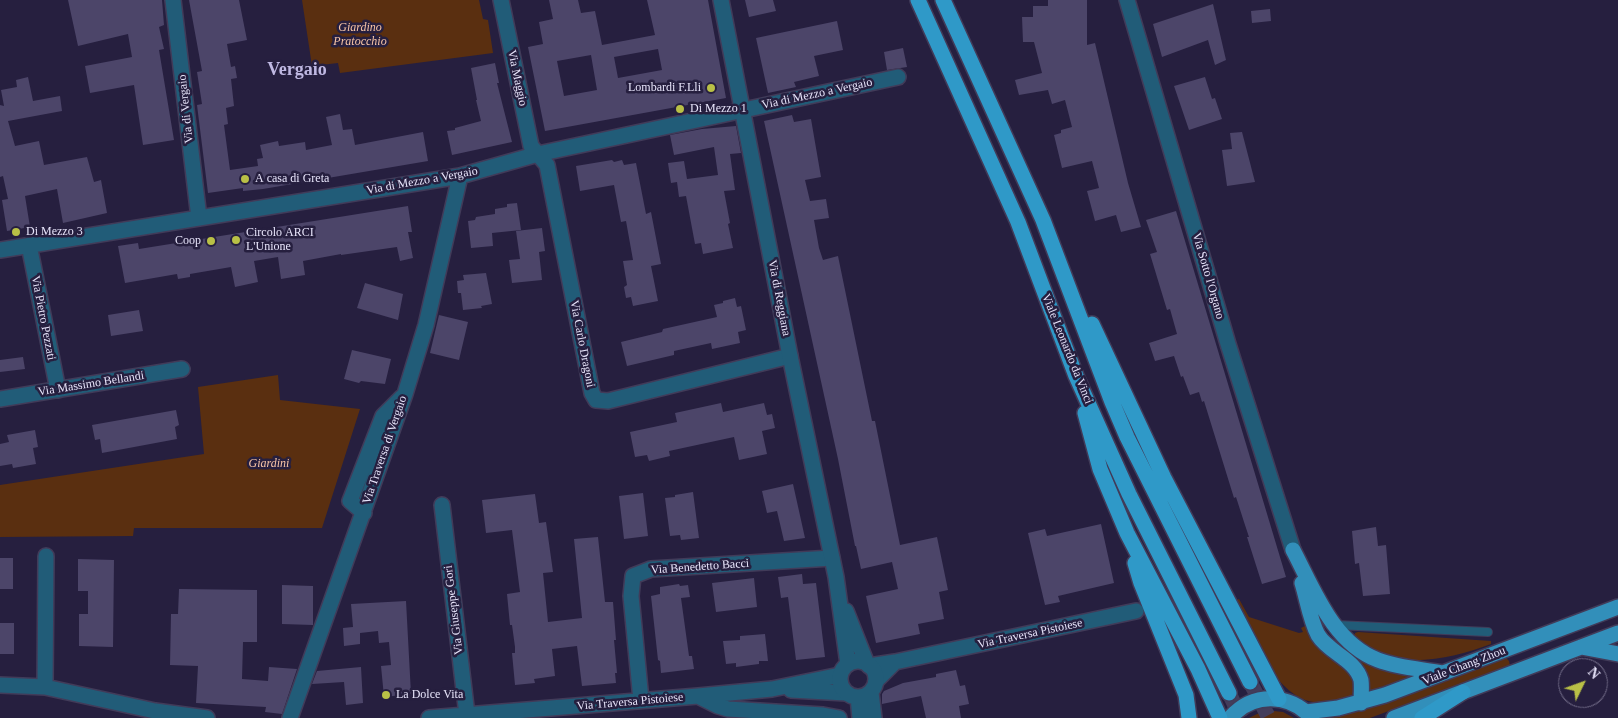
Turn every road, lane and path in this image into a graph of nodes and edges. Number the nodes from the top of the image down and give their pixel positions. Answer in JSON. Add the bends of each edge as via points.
{"nodes":[{"id":1,"x":173,"y":0,"type":"edge"},
{"id":2,"x":501,"y":0,"type":"edge"},
{"id":3,"x":721,"y":0,"type":"edge"},
{"id":4,"x":918,"y":0,"type":"edge"},
{"id":5,"x":944,"y":0,"type":"edge"},
{"id":6,"x":1127,"y":0,"type":"edge"},
{"id":7,"x":898,"y":77,"type":"dead end"},
{"id":8,"x":742,"y":109,"type":"junction"},
{"id":9,"x":538,"y":154,"type":"junction"},
{"id":10,"x":460,"y":176,"type":"junction"},
{"id":11,"x":199,"y":218,"type":"junction"},
{"id":12,"x":1043,"y":220,"type":"junction"},
{"id":13,"x":29,"y":245,"type":"junction"},
{"id":14,"x":0,"y":250,"type":"edge"},
{"id":15,"x":790,"y":356,"type":"junction"},
{"id":16,"x":182,"y":370,"type":"dead end"},
{"id":17,"x":1076,"y":376,"type":"junction"},
{"id":18,"x":58,"y":390,"type":"junction"},
{"id":19,"x":0,"y":399,"type":"edge"},
{"id":20,"x":442,"y":504,"type":"dead end"},
{"id":21,"x":1127,"y":533,"type":"junction"},
{"id":22,"x":1293,"y":550,"type":"junction"},
{"id":23,"x":46,"y":556,"type":"dead end"},
{"id":24,"x":832,"y":558,"type":"junction"},
{"id":25,"x":840,"y":595,"type":"junction"},
{"id":26,"x":1618,"y":607,"type":"edge"},
{"id":27,"x":1136,"y":611,"type":"dead end"},
{"id":28,"x":1334,"y":625,"type":"junction"},
{"id":29,"x":1488,"y":632,"type":"dead end"},
{"id":30,"x":1618,"y":633,"type":"edge"},
{"id":31,"x":1580,"y":647,"type":"junction"},
{"id":32,"x":1618,"y":654,"type":"edge"},
{"id":33,"x":895,"y":662,"type":"junction"},
{"id":34,"x":868,"y":665,"type":"junction"},
{"id":35,"x":844,"y":669,"type":"junction"},
{"id":36,"x":1444,"y":673,"type":"junction"},
{"id":37,"x":1250,"y":682,"type":"tunnel mouth"},
{"id":38,"x":0,"y":685,"type":"edge"},
{"id":39,"x":45,"y":687,"type":"junction"},
{"id":40,"x":772,"y":689,"type":"junction"},
{"id":41,"x":863,"y":691,"type":"junction"},
{"id":42,"x":1463,"y":692,"type":"junction"},
{"id":43,"x":1229,"y":693,"type":"tunnel mouth"},
{"id":44,"x":698,"y":696,"type":"junction"},
{"id":45,"x":1279,"y":698,"type":"junction"},
{"id":46,"x":641,"y":700,"type":"junction"},
{"id":47,"x":1361,"y":703,"type":"junction"},
{"id":48,"x":467,"y":715,"type":"junction"},
{"id":49,"x":1309,"y":715,"type":"edge"},
{"id":50,"x":207,"y":718,"type":"edge"},
{"id":51,"x":290,"y":718,"type":"edge"},
{"id":52,"x":428,"y":718,"type":"edge"},
{"id":53,"x":839,"y":718,"type":"edge"},
{"id":54,"x":860,"y":718,"type":"edge"},
{"id":55,"x":874,"y":718,"type":"edge"},
{"id":56,"x":1189,"y":718,"type":"edge"},
{"id":57,"x":1220,"y":718,"type":"edge"},
{"id":58,"x":1230,"y":718,"type":"edge"},
{"id":59,"x":1394,"y":718,"type":"edge"},
{"id":60,"x":1422,"y":718,"type":"edge"}],
"edges":[{"from":1,"to":11,"type":"street","name":"Via di Vergaio"},
{"from":2,"to":9,"type":"street","name":"Via Maggio","via":[[531,146]]},
{"from":3,"to":8,"type":"street","name":"Via di Reggiana"},
{"from":4,"to":17,"type":"highway","name":"Viale Leonardo da Vinci","via":[[1018,222]]},
{"from":5,"to":12,"type":"highway","name":"Viale Leonardo da Vinci"},
{"from":6,"to":22,"type":"street","name":"Via Sotto l'Organo","via":[[1228,344]]},
{"from":7,"to":8,"type":"street","name":"Via di Mezzo a Vergaio"},
{"from":8,"to":9,"type":"street","name":"Via di Mezzo a Vergaio"},
{"from":8,"to":15,"type":"street","name":"Via di Reggiana"},
{"from":9,"to":10,"type":"street","name":"Via di Mezzo a Vergaio"},
{"from":9,"to":15,"type":"street","name":"Via Carlo Dragoni","via":[[547,165],[596,400],[608,401]]},
{"from":10,"to":11,"type":"street","name":"Via di Mezzo a Vergaio"},
{"from":10,"to":51,"type":"street","name":"Via Traversa di Vergaio","via":[[426,325],[405,394]]},
{"from":11,"to":13,"type":"street","name":"Via di Mezzo a Vergaio"},
{"from":12,"to":37,"type":"highway","name":"Viale Leonardo da Vinci","via":[[1128,438]]},
{"from":12,"to":45,"type":"highway","via":[[1164,478]]},
{"from":13,"to":14,"type":"street","name":"Via di Mezzo a Vergaio"},
{"from":13,"to":18,"type":"street","name":"Via Pietro Pezzati"},
{"from":15,"to":24,"type":"street","name":"Via di Reggiana"},
{"from":16,"to":18,"type":"street","name":"Via Massimo Bellandi"},
{"from":17,"to":21,"type":"highway","via":[[1096,458]]},
{"from":17,"to":43,"type":"highway","name":"Viale Leonardo da Vinci","via":[[1129,494]]},
{"from":18,"to":19,"type":"street","name":"Via Massimo Bellandi"},
{"from":20,"to":48,"type":"street","name":"Via Giuseppe Gori"},
{"from":21,"to":56,"type":"highway","via":[[1141,583],[1186,695]]},
{"from":21,"to":57,"type":"highway"},
{"from":22,"to":28,"type":"main road"},
{"from":22,"to":47,"type":"main road","via":[[1318,634],[1357,672],[1361,680]]},
{"from":23,"to":39,"type":"street"},
{"from":24,"to":25,"type":"street","name":"Via di Reggiana"},
{"from":24,"to":46,"type":"street","name":"Via Benedetto Bacci","via":[[651,569],[633,576],[631,596]]},
{"from":25,"to":34,"type":"street","name":"Via di Reggiana"},
{"from":25,"to":35,"type":"street","name":"Via di Reggiana"},
{"from":26,"to":36,"type":"main road","name":"Viale Chang Zhou"},
{"from":27,"to":33,"type":"street","name":"Via Traversa Pistoiese"},
{"from":28,"to":29,"type":"lane"},
{"from":28,"to":36,"type":"main road","via":[[1355,647],[1377,660]]},
{"from":30,"to":31,"type":"main road","name":"Viale Chang Zhou"},
{"from":31,"to":32,"type":"main road"},
{"from":31,"to":42,"type":"main road","name":"Viale Chang Zhou"},
{"from":33,"to":34,"type":"street","name":"Via Traversa Pistoiese"},
{"from":33,"to":41,"type":"street"},
{"from":34,"to":35,"type":"street","via":[[859,661]]},
{"from":34,"to":41,"type":"street","name":"Via di Reggiana","via":[[874,673]]},
{"from":35,"to":40,"type":"street","name":"Via Traversa Pistoiese"},
{"from":35,"to":41,"type":"street","name":"Via di Reggiana","via":[[840,683]]},
{"from":36,"to":47,"type":"main road","name":"Viale Chang Zhou"},
{"from":38,"to":39,"type":"street"},
{"from":39,"to":50,"type":"street"},
{"from":40,"to":41,"type":"street","name":"Via Traversa Pistoiese"},
{"from":40,"to":44,"type":"street","name":"Via Traversa Pistoiese"},
{"from":41,"to":54,"type":"street","name":"Via di Reggiana"},
{"from":41,"to":55,"type":"street","name":"Via di Reggiana"},
{"from":42,"to":59,"type":"main road","name":"Viale Chang Zhou"},
{"from":42,"to":60,"type":"highway"},
{"from":44,"to":46,"type":"street","name":"Via Traversa Pistoiese"},
{"from":44,"to":53,"type":"street","via":[[728,709],[823,714]]},
{"from":45,"to":49,"type":"main road"},
{"from":45,"to":58,"type":"main road","via":[[1251,702]]},
{"from":46,"to":48,"type":"street","name":"Via Traversa Pistoiese"},
{"from":47,"to":49,"type":"main road","name":"Viale Chang Zhou"},
{"from":48,"to":52,"type":"street","name":"Via Traversa Pistoiese"}]}
